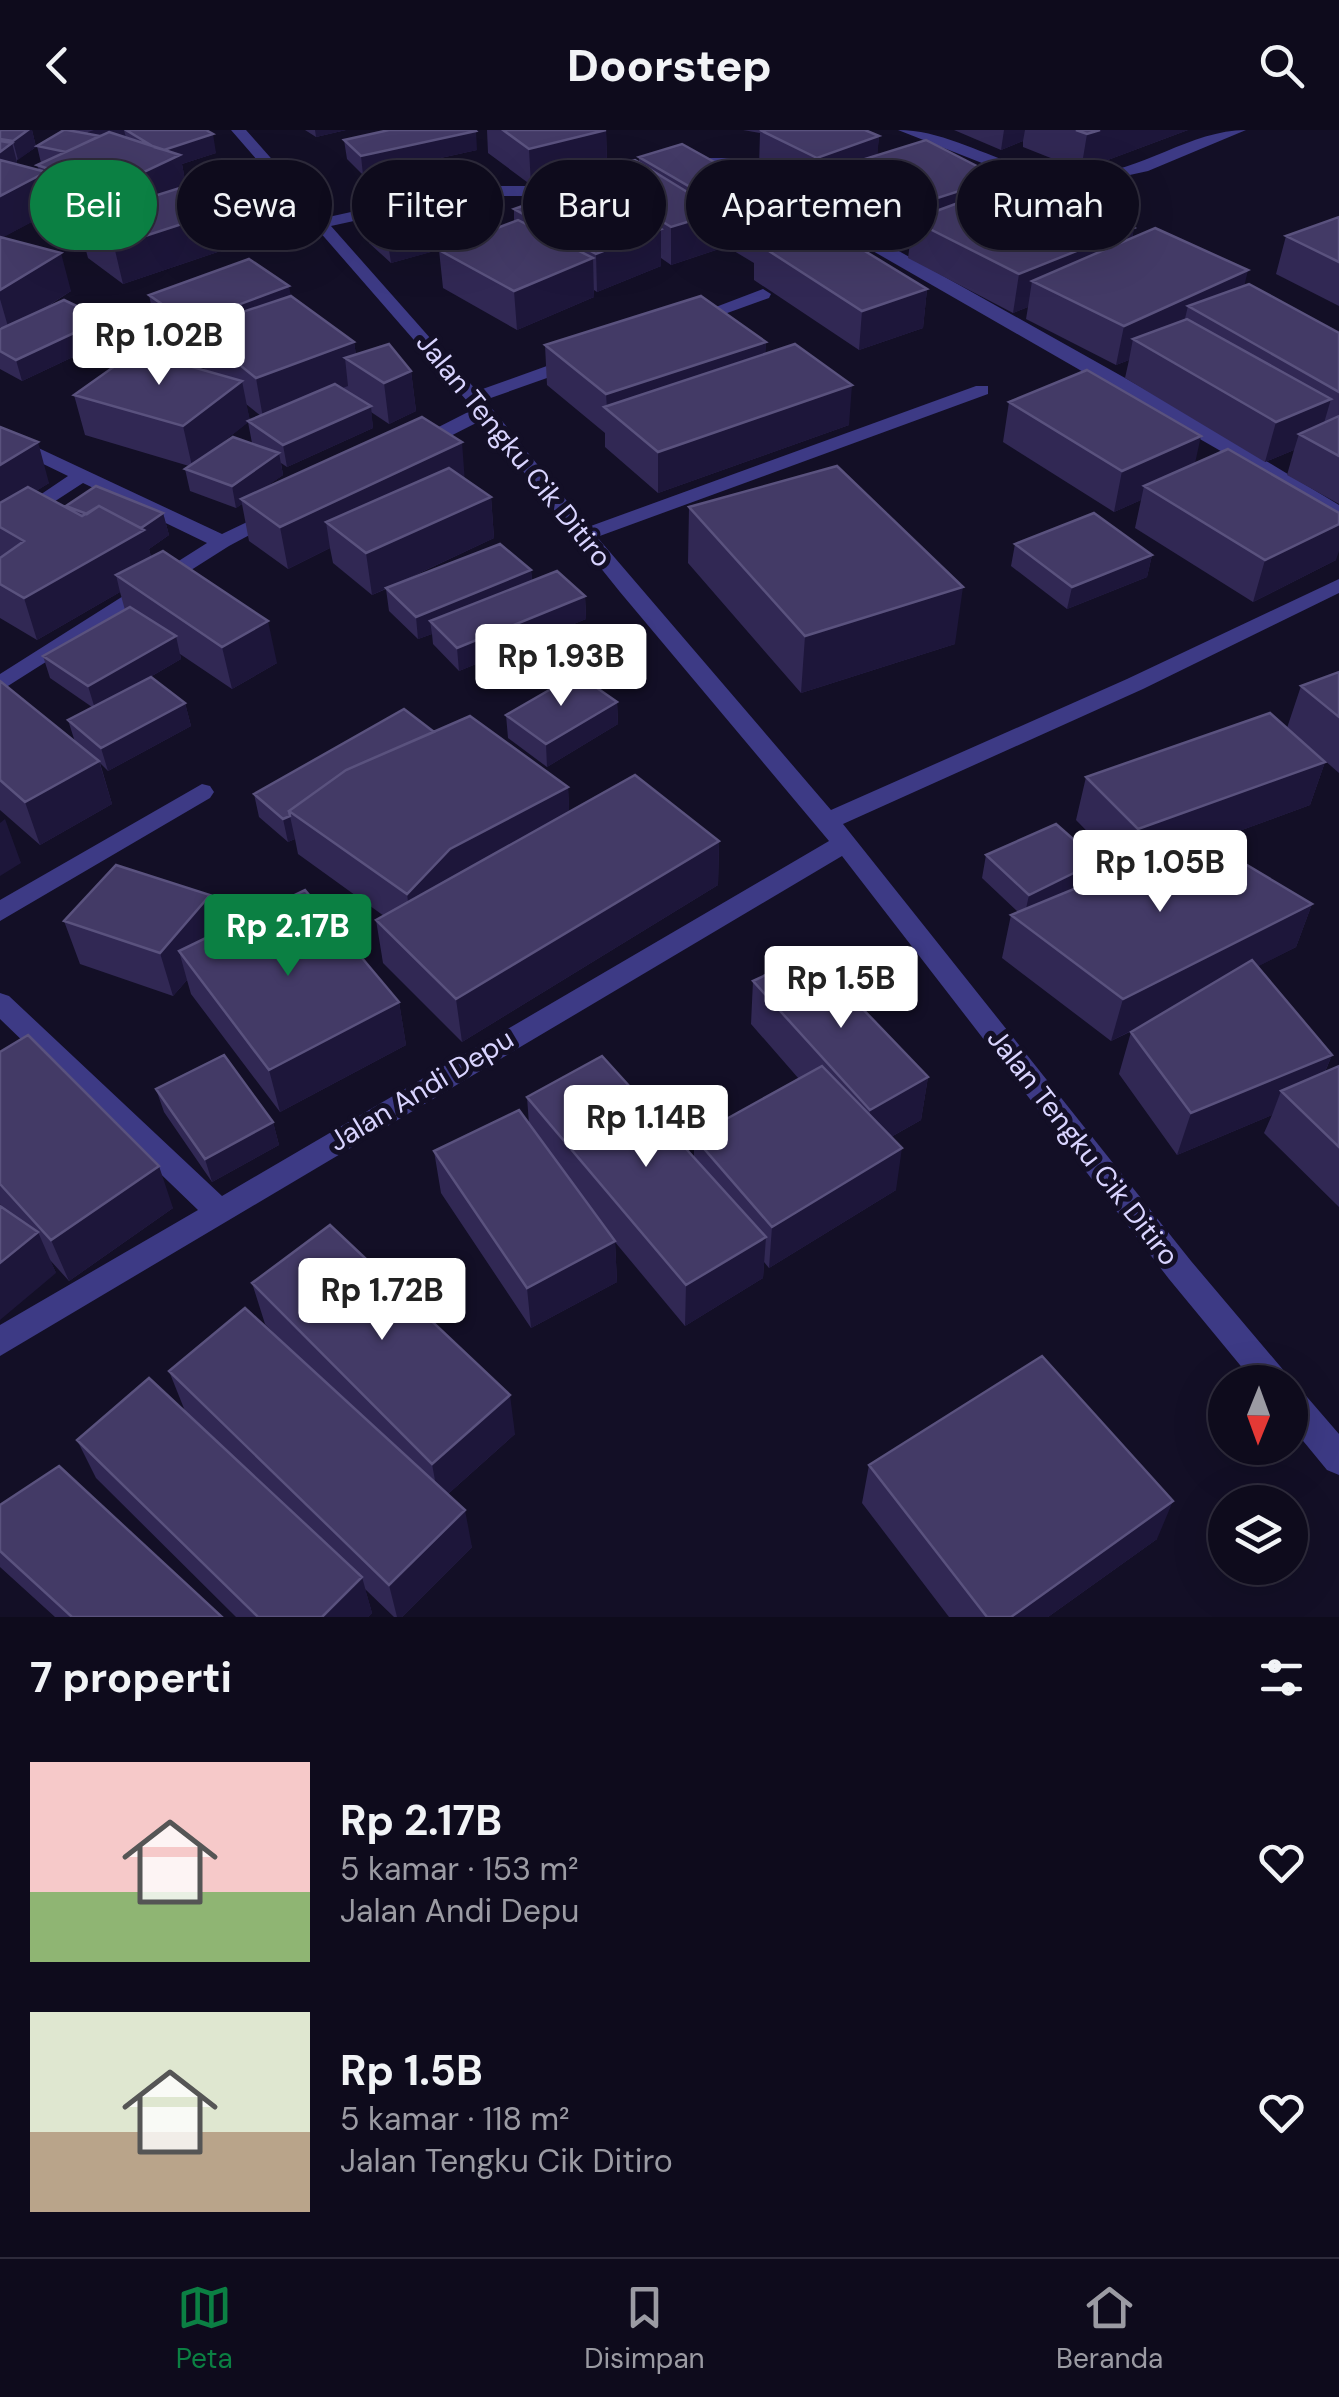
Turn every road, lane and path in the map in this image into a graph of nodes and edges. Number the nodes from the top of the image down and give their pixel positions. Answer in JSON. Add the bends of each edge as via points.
{"nodes":[{"id":1,"x":238,"y":130,"type":"edge"},
{"id":2,"x":905,"y":130,"type":"edge"},
{"id":3,"x":1239,"y":130,"type":"edge"},
{"id":4,"x":265,"y":160,"type":"edge"},
{"id":5,"x":332,"y":221,"type":"edge"},
{"id":6,"x":332,"y":233,"type":"edge"},
{"id":7,"x":763,"y":294,"type":"dead end"},
{"id":8,"x":673,"y":327,"type":"edge"},
{"id":9,"x":600,"y":353,"type":"edge"},
{"id":10,"x":982,"y":390,"type":"dead end"},
{"id":11,"x":480,"y":405,"type":"junction"},
{"id":12,"x":0,"y":436,"type":"edge"},
{"id":13,"x":398,"y":455,"type":"edge"},
{"id":14,"x":83,"y":474,"type":"junction"},
{"id":15,"x":292,"y":508,"type":"edge"},
{"id":16,"x":1339,"y":513,"type":"edge"},
{"id":17,"x":0,"y":531,"type":"edge"},
{"id":18,"x":585,"y":535,"type":"junction"},
{"id":19,"x":222,"y":542,"type":"junction"},
{"id":20,"x":1339,"y":585,"type":"edge"},
{"id":21,"x":0,"y":684,"type":"edge"},
{"id":22,"x":202,"y":792,"type":"dead end"},
{"id":23,"x":836,"y":832,"type":"junction"},
{"id":24,"x":0,"y":912,"type":"edge"},
{"id":25,"x":0,"y":1002,"type":"edge"},
{"id":26,"x":219,"y":1211,"type":"junction"},
{"id":27,"x":0,"y":1342,"type":"edge"},
{"id":28,"x":1260,"y":1365,"type":"edge"},
{"id":29,"x":1308,"y":1422,"type":"edge"},
{"id":30,"x":1339,"y":1459,"type":"edge"}],
"edges":[{"from":1,"to":4,"type":"street","name":"Jalan Tengku Cik Ditiro"},
{"from":2,"to":3,"type":"street","via":[[1020,170],[1078,181]]},
{"from":5,"to":16,"type":"street","via":[[468,190],[542,191],[691,159],[728,161]]},
{"from":6,"to":11,"type":"street","name":"Jalan Tengku Cik Ditiro"},
{"from":7,"to":8,"type":"street"},
{"from":9,"to":11,"type":"street"},
{"from":10,"to":18,"type":"street"},
{"from":11,"to":13,"type":"street"},
{"from":11,"to":18,"type":"street","name":"Jalan Tengku Cik Ditiro"},
{"from":12,"to":14,"type":"street"},
{"from":14,"to":17,"type":"street"},
{"from":14,"to":19,"type":"street"},
{"from":15,"to":19,"type":"street"},
{"from":18,"to":23,"type":"street","name":"Jalan Tengku Cik Ditiro"},
{"from":19,"to":21,"type":"street"},
{"from":20,"to":23,"type":"street","name":"Jalan Andi Depu"},
{"from":22,"to":24,"type":"street"},
{"from":23,"to":26,"type":"street","name":"Jalan Andi Depu"},
{"from":23,"to":28,"type":"street","name":"Jalan Tengku Cik Ditiro"},
{"from":25,"to":26,"type":"street"},
{"from":26,"to":27,"type":"street","name":"Jalan Andi Depu"},
{"from":29,"to":30,"type":"street"}]}
